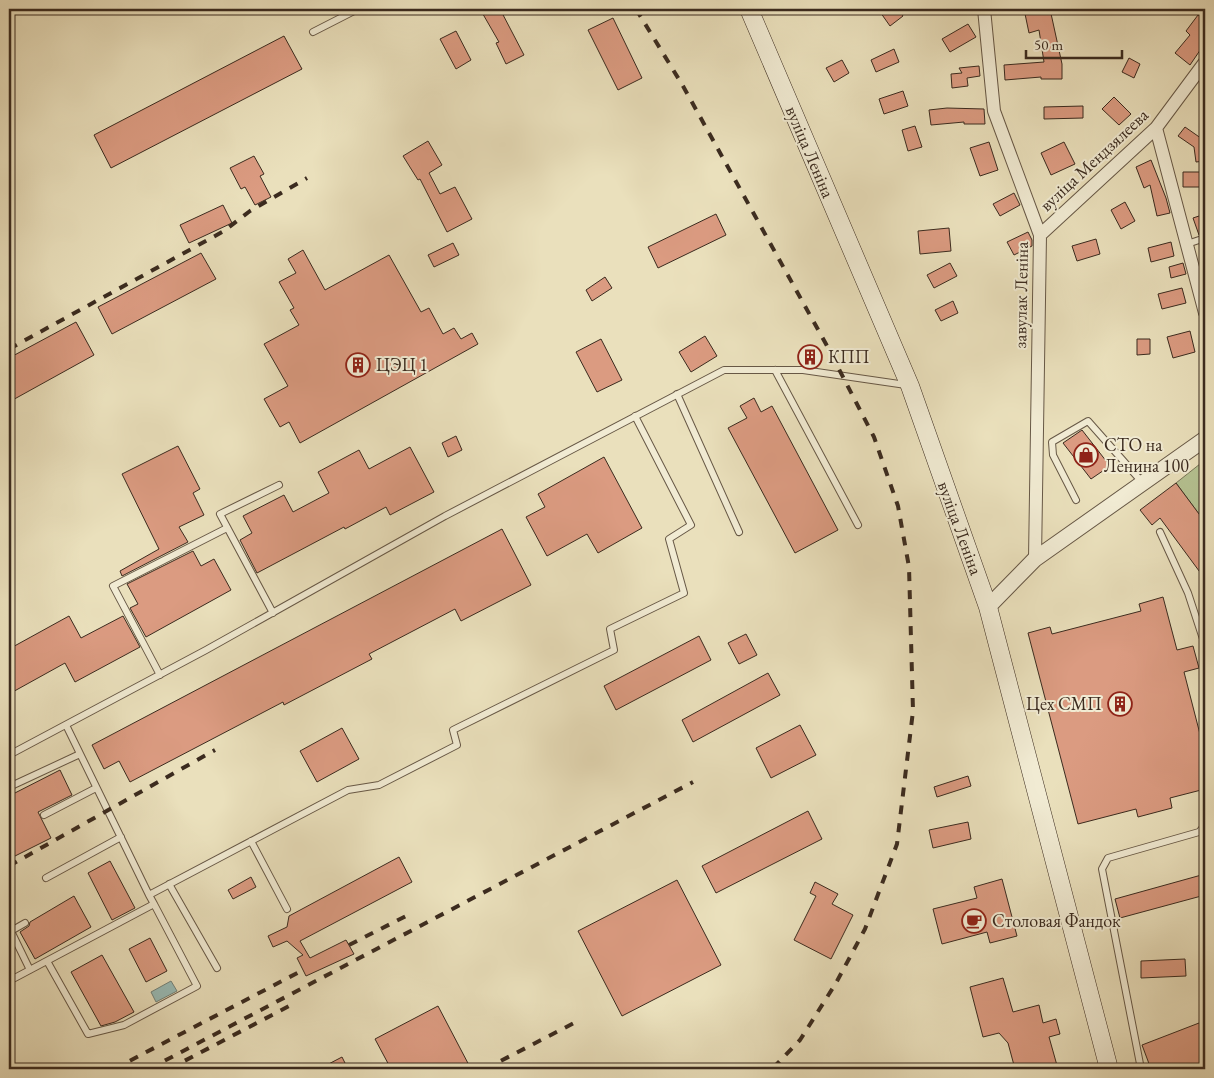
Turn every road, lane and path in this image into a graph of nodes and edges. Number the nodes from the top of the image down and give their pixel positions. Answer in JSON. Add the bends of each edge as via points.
{"nodes":[{"id":1,"x":358,"y":9,"type":"edge"},
{"id":2,"x":749,"y":9,"type":"edge"},
{"id":3,"x":984,"y":9,"type":"edge"},
{"id":4,"x":313,"y":32,"type":"dead end"},
{"id":5,"x":1205,"y":62,"type":"edge"},
{"id":6,"x":1156,"y":128,"type":"junction"},
{"id":7,"x":1040,"y":234,"type":"junction"},
{"id":8,"x":1205,"y":238,"type":"edge"},
{"id":9,"x":1187,"y":244,"type":"junction"},
{"id":10,"x":1205,"y":313,"type":"edge"},
{"id":11,"x":775,"y":370,"type":"junction"},
{"id":12,"x":910,"y":386,"type":"junction"},
{"id":13,"x":677,"y":394,"type":"junction"},
{"id":14,"x":635,"y":416,"type":"junction"},
{"id":15,"x":1205,"y":439,"type":"edge"},
{"id":16,"x":1143,"y":483,"type":"junction"},
{"id":17,"x":279,"y":485,"type":"dead end"},
{"id":18,"x":1076,"y":500,"type":"dead end"},
{"id":19,"x":858,"y":525,"type":"dead end"},
{"id":20,"x":227,"y":528,"type":"junction"},
{"id":21,"x":739,"y":532,"type":"dead end"},
{"id":22,"x":1160,"y":532,"type":"dead end"},
{"id":23,"x":1035,"y":560,"type":"junction"},
{"id":24,"x":988,"y":607,"type":"junction"},
{"id":25,"x":272,"y":613,"type":"junction"},
{"id":26,"x":1205,"y":645,"type":"edge"},
{"id":27,"x":160,"y":675,"type":"junction"},
{"id":28,"x":66,"y":725,"type":"junction"},
{"id":29,"x":80,"y":754,"type":"junction"},
{"id":30,"x":9,"y":755,"type":"edge"},
{"id":31,"x":9,"y":787,"type":"edge"},
{"id":32,"x":96,"y":788,"type":"junction"},
{"id":33,"x":44,"y":815,"type":"dead end"},
{"id":34,"x":1205,"y":825,"type":"edge"},
{"id":35,"x":121,"y":837,"type":"junction"},
{"id":36,"x":251,"y":841,"type":"junction"},
{"id":37,"x":46,"y":878,"type":"dead end"},
{"id":38,"x":170,"y":884,"type":"junction"},
{"id":39,"x":149,"y":895,"type":"junction"},
{"id":40,"x":154,"y":904,"type":"junction"},
{"id":41,"x":287,"y":909,"type":"dead end"},
{"id":42,"x":25,"y":923,"type":"dead end"},
{"id":43,"x":10,"y":929,"type":"edge"},
{"id":44,"x":47,"y":961,"type":"junction"},
{"id":45,"x":217,"y":968,"type":"dead end"},
{"id":46,"x":30,"y":970,"type":"junction"},
{"id":47,"x":9,"y":981,"type":"edge"},
{"id":48,"x":1109,"y":1069,"type":"edge"},
{"id":49,"x":1141,"y":1069,"type":"edge"}],
"edges":[{"from":1,"to":4,"type":"lane"},
{"from":2,"to":12,"type":"main road","name":"вуліца Леніна"},
{"from":3,"to":7,"type":"street","name":"завулак Леніна","via":[[994,111]]},
{"from":5,"to":6,"type":"street","name":"вуліца Мендзялеева"},
{"from":6,"to":7,"type":"street","name":"вуліца Мендзялеева"},
{"from":6,"to":9,"type":"street"},
{"from":7,"to":23,"type":"street","name":"завулак Леніна"},
{"from":8,"to":9,"type":"lane"},
{"from":9,"to":10,"type":"street"},
{"from":11,"to":12,"type":"lane","via":[[803,370]]},
{"from":11,"to":13,"type":"lane","via":[[724,370]]},
{"from":11,"to":19,"type":"lane"},
{"from":12,"to":24,"type":"main road","name":"вуліца Леніна"},
{"from":13,"to":14,"type":"lane"},
{"from":13,"to":21,"type":"lane"},
{"from":14,"to":25,"type":"lane","via":[[445,516]]},
{"from":14,"to":36,"type":"lane","via":[[691,525],[669,539],[684,593],[610,629],[614,650],[453,730],[458,745],[379,785],[348,790]]},
{"from":15,"to":16,"type":"street"},
{"from":16,"to":18,"type":"lane","via":[[1088,421],[1052,442],[1053,455]]},
{"from":16,"to":23,"type":"street"},
{"from":17,"to":20,"type":"lane","via":[[220,514]]},
{"from":20,"to":25,"type":"lane"},
{"from":20,"to":27,"type":"lane","via":[[113,586]]},
{"from":22,"to":26,"type":"lane","via":[[1188,593]]},
{"from":23,"to":24,"type":"street"},
{"from":24,"to":48,"type":"main road","name":"вуліца Леніна"},
{"from":25,"to":27,"type":"lane"},
{"from":27,"to":28,"type":"lane"},
{"from":28,"to":29,"type":"lane"},
{"from":28,"to":30,"type":"lane"},
{"from":29,"to":31,"type":"lane"},
{"from":29,"to":32,"type":"lane"},
{"from":32,"to":33,"type":"lane"},
{"from":32,"to":35,"type":"lane"},
{"from":34,"to":49,"type":"lane","via":[[1199,832],[1108,858],[1102,869]]},
{"from":35,"to":37,"type":"lane"},
{"from":35,"to":39,"type":"lane"},
{"from":36,"to":38,"type":"lane"},
{"from":36,"to":41,"type":"lane"},
{"from":38,"to":39,"type":"lane"},
{"from":38,"to":45,"type":"lane"},
{"from":39,"to":40,"type":"lane"},
{"from":40,"to":44,"type":"lane"},
{"from":40,"to":44,"type":"lane","via":[[197,986],[124,1025],[88,1034]]},
{"from":42,"to":43,"type":"lane"},
{"from":43,"to":46,"type":"lane"},
{"from":44,"to":46,"type":"lane"},
{"from":46,"to":47,"type":"lane"}]}
